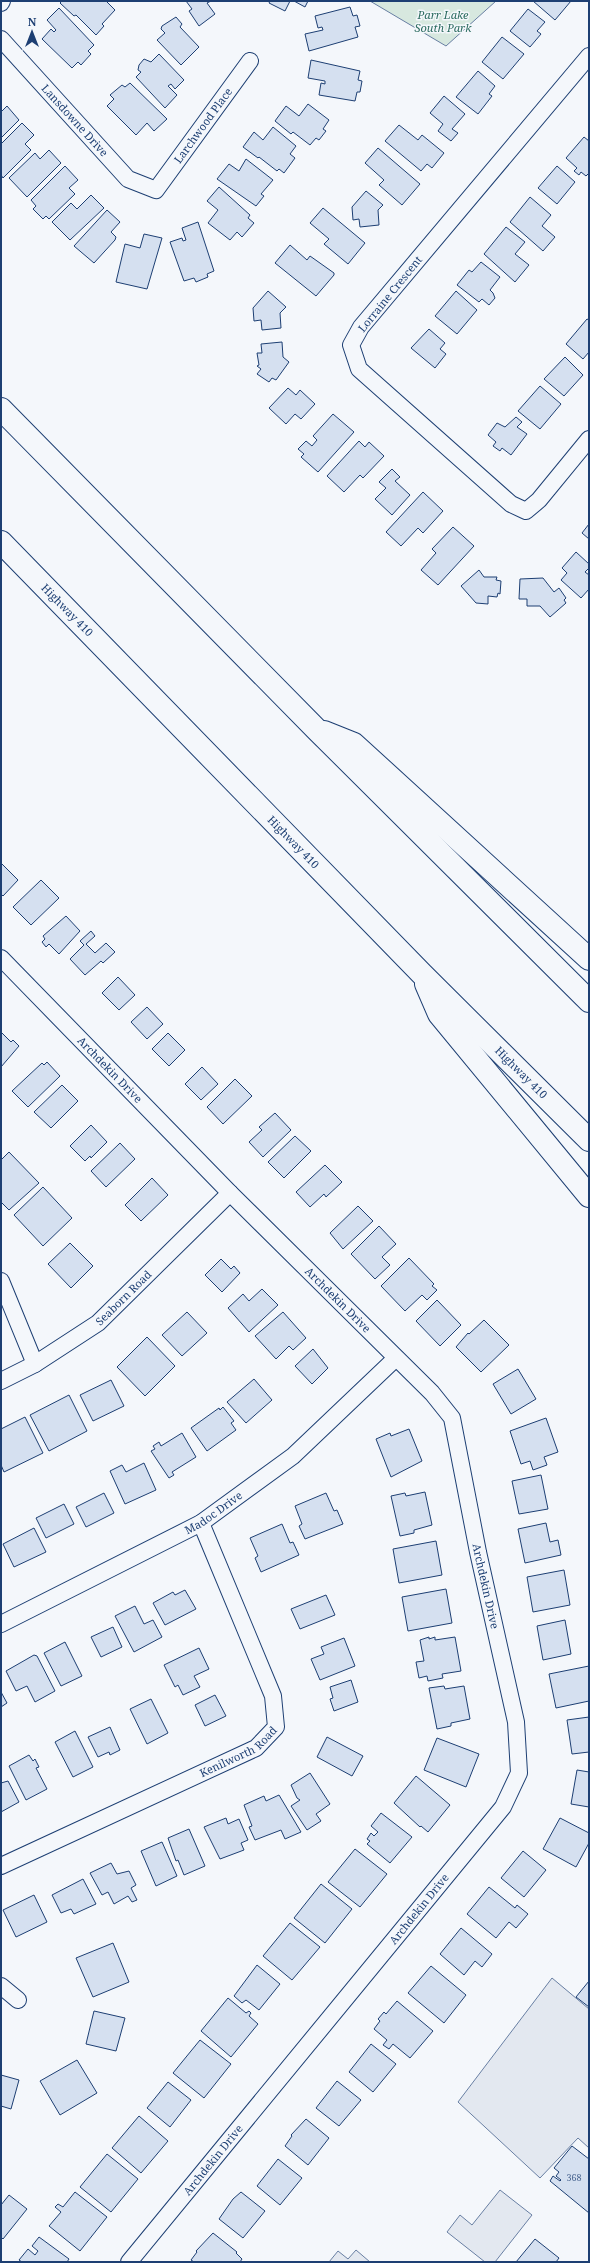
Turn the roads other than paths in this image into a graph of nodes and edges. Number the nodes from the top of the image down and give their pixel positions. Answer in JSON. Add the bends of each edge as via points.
{"nodes":[{"id":1,"x":1,"y":39,"type":"edge"},
{"id":2,"x":589,"y":56,"type":"edge"},
{"id":3,"x":250,"y":61,"type":"dead end"},
{"id":4,"x":156,"y":190,"type":"joint"},
{"id":5,"x":1,"y":409,"type":"edge"},
{"id":6,"x":589,"y":439,"type":"edge"},
{"id":7,"x":1,"y":542,"type":"edge"},
{"id":8,"x":317,"y":730,"type":"junction"},
{"id":9,"x":1,"y":958,"type":"edge"},
{"id":10,"x":589,"y":959,"type":"edge"},
{"id":11,"x":422,"y":974,"type":"junction"},
{"id":12,"x":589,"y":1001,"type":"edge"},
{"id":13,"x":589,"y":1140,"type":"edge"},
{"id":14,"x":230,"y":1193,"type":"junction"},
{"id":15,"x":589,"y":1196,"type":"edge"},
{"id":16,"x":1,"y":1281,"type":"edge"},
{"id":17,"x":396,"y":1358,"type":"junction"},
{"id":18,"x":34,"y":1364,"type":"junction"},
{"id":19,"x":1,"y":1381,"type":"edge"},
{"id":20,"x":200,"y":1523,"type":"junction"},
{"id":21,"x":1,"y":1624,"type":"edge"},
{"id":22,"x":1,"y":1866,"type":"edge"},
{"id":23,"x":1,"y":1986,"type":"edge"},
{"id":24,"x":18,"y":2000,"type":"dead end"},
{"id":25,"x":129,"y":2262,"type":"edge"}],
"edges":[{"from":1,"to":4,"type":"street","name":"Lansdowne Drive","via":[[128,179]]},
{"from":2,"to":6,"type":"street","name":"Lorraine Crescent","via":[[361,328],[351,345],[359,369],[511,504],[526,511],[539,500]]},
{"from":3,"to":4,"type":"street","name":"Larchwood Place"},
{"from":5,"to":8,"type":"highway"},
{"from":7,"to":11,"type":"highway","name":"Highway 410"},
{"from":8,"to":10,"type":"highway","via":[[354,744]]},
{"from":8,"to":12,"type":"highway"},
{"from":9,"to":14,"type":"street","name":"Archdekin Drive"},
{"from":11,"to":13,"type":"highway","name":"Highway 410"},
{"from":11,"to":15,"type":"highway","via":[[439,1014]]},
{"from":14,"to":17,"type":"street","name":"Archdekin Drive"},
{"from":14,"to":18,"type":"street","name":"Seaborn Road","via":[[98,1322]]},
{"from":16,"to":18,"type":"street"},
{"from":17,"to":20,"type":"street","name":"Madoc Drive","via":[[293,1456]]},
{"from":17,"to":25,"type":"street","name":"Archdekin Drive","via":[[432,1393],[452,1418],[478,1552],[516,1722],[519,1773],[503,1807]]},
{"from":18,"to":19,"type":"street","name":"Seaborn Road"},
{"from":20,"to":21,"type":"street","name":"Madoc Drive"},
{"from":20,"to":22,"type":"street","name":"Kenilworth Road","via":[[273,1696],[276,1727],[256,1748]]},
{"from":23,"to":24,"type":"street"}]}
